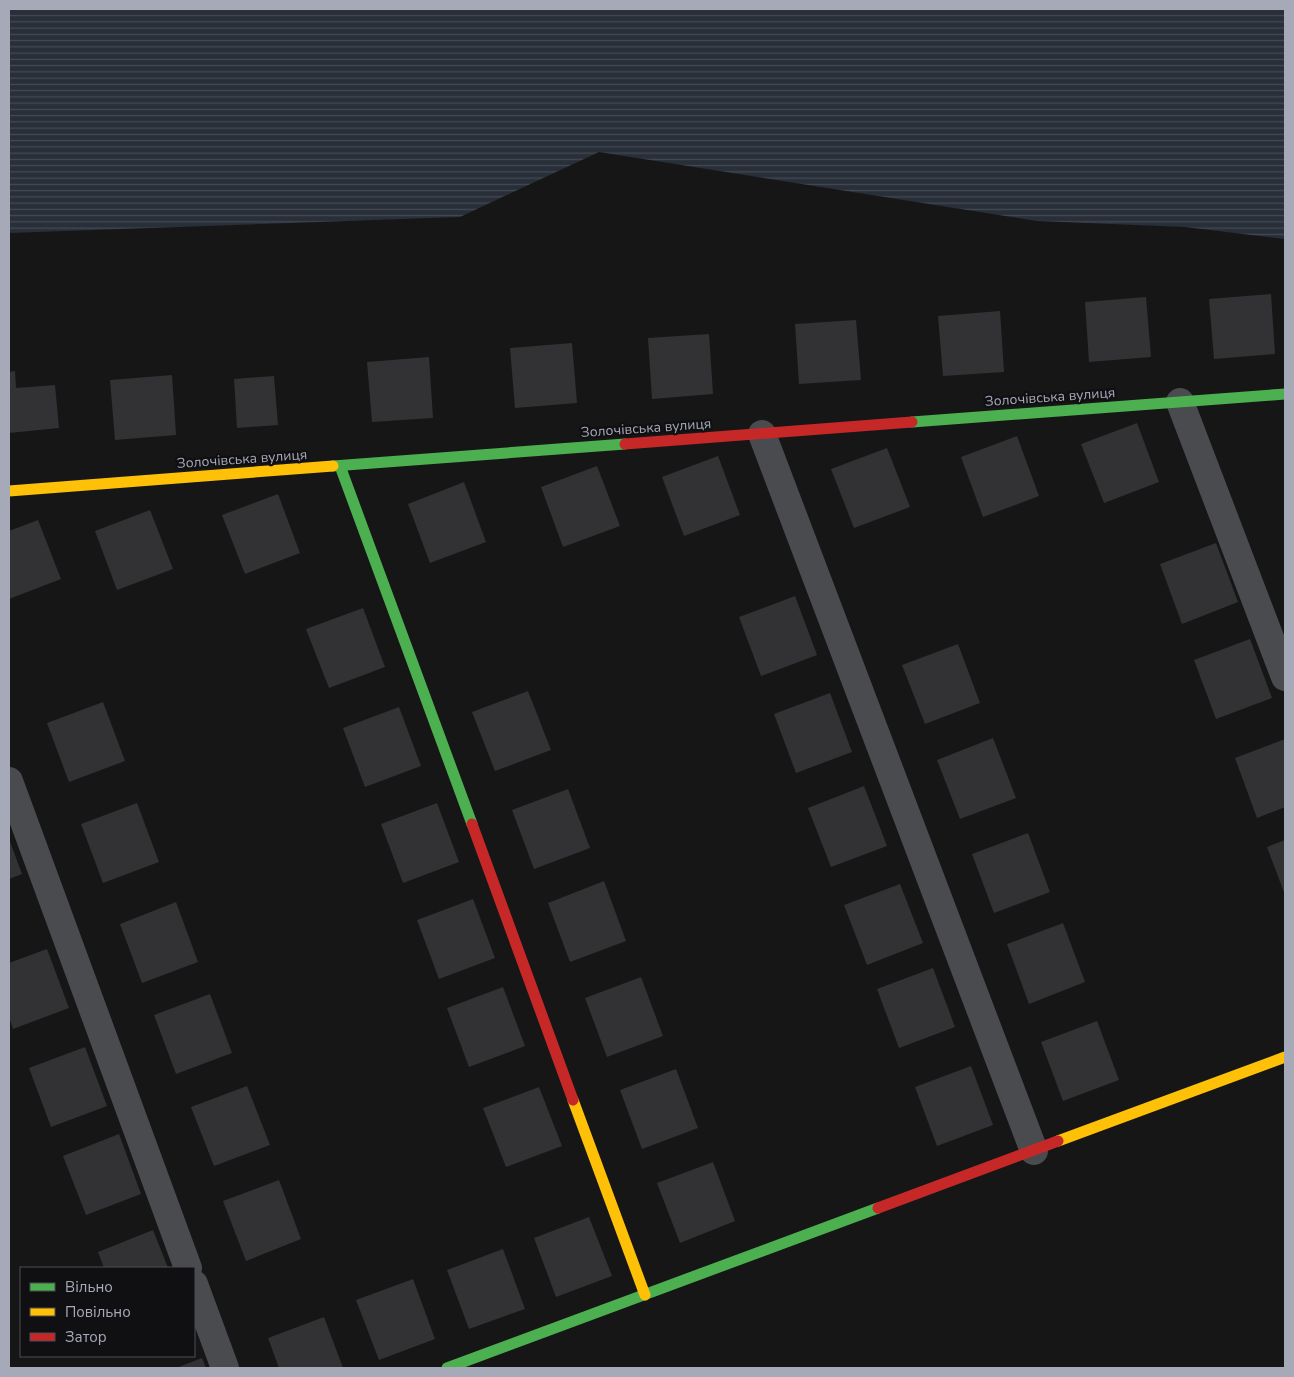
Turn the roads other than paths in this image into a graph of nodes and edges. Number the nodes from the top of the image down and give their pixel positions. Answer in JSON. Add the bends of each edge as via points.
{"nodes":[{"id":1,"x":1285,"y":394,"type":"edge"},
{"id":2,"x":1180,"y":402,"type":"junction"},
{"id":3,"x":762,"y":434,"type":"junction"},
{"id":4,"x":340,"y":466,"type":"junction"},
{"id":5,"x":9,"y":492,"type":"edge"},
{"id":6,"x":1285,"y":677,"type":"edge"},
{"id":7,"x":9,"y":783,"type":"edge"},
{"id":8,"x":1285,"y":1057,"type":"edge"},
{"id":9,"x":1034,"y":1151,"type":"junction"},
{"id":10,"x":188,"y":1267,"type":"edge"},
{"id":11,"x":195,"y":1287,"type":"edge"},
{"id":12,"x":645,"y":1295,"type":"junction"},
{"id":13,"x":225,"y":1368,"type":"edge"},
{"id":14,"x":447,"y":1368,"type":"edge"}],
"edges":[{"from":1,"to":2,"type":"street","name":"Золочівська вулиця"},
{"from":2,"to":3,"type":"street","name":"Золочівська вулиця"},
{"from":2,"to":6,"type":"street"},
{"from":3,"to":4,"type":"street","name":"Золочівська вулиця"},
{"from":3,"to":9,"type":"street"},
{"from":4,"to":5,"type":"street","name":"Золочівська вулиця"},
{"from":4,"to":12,"type":"street"},
{"from":7,"to":10,"type":"street"},
{"from":8,"to":9,"type":"street"},
{"from":9,"to":12,"type":"street"},
{"from":11,"to":13,"type":"street"},
{"from":12,"to":14,"type":"street"}]}
